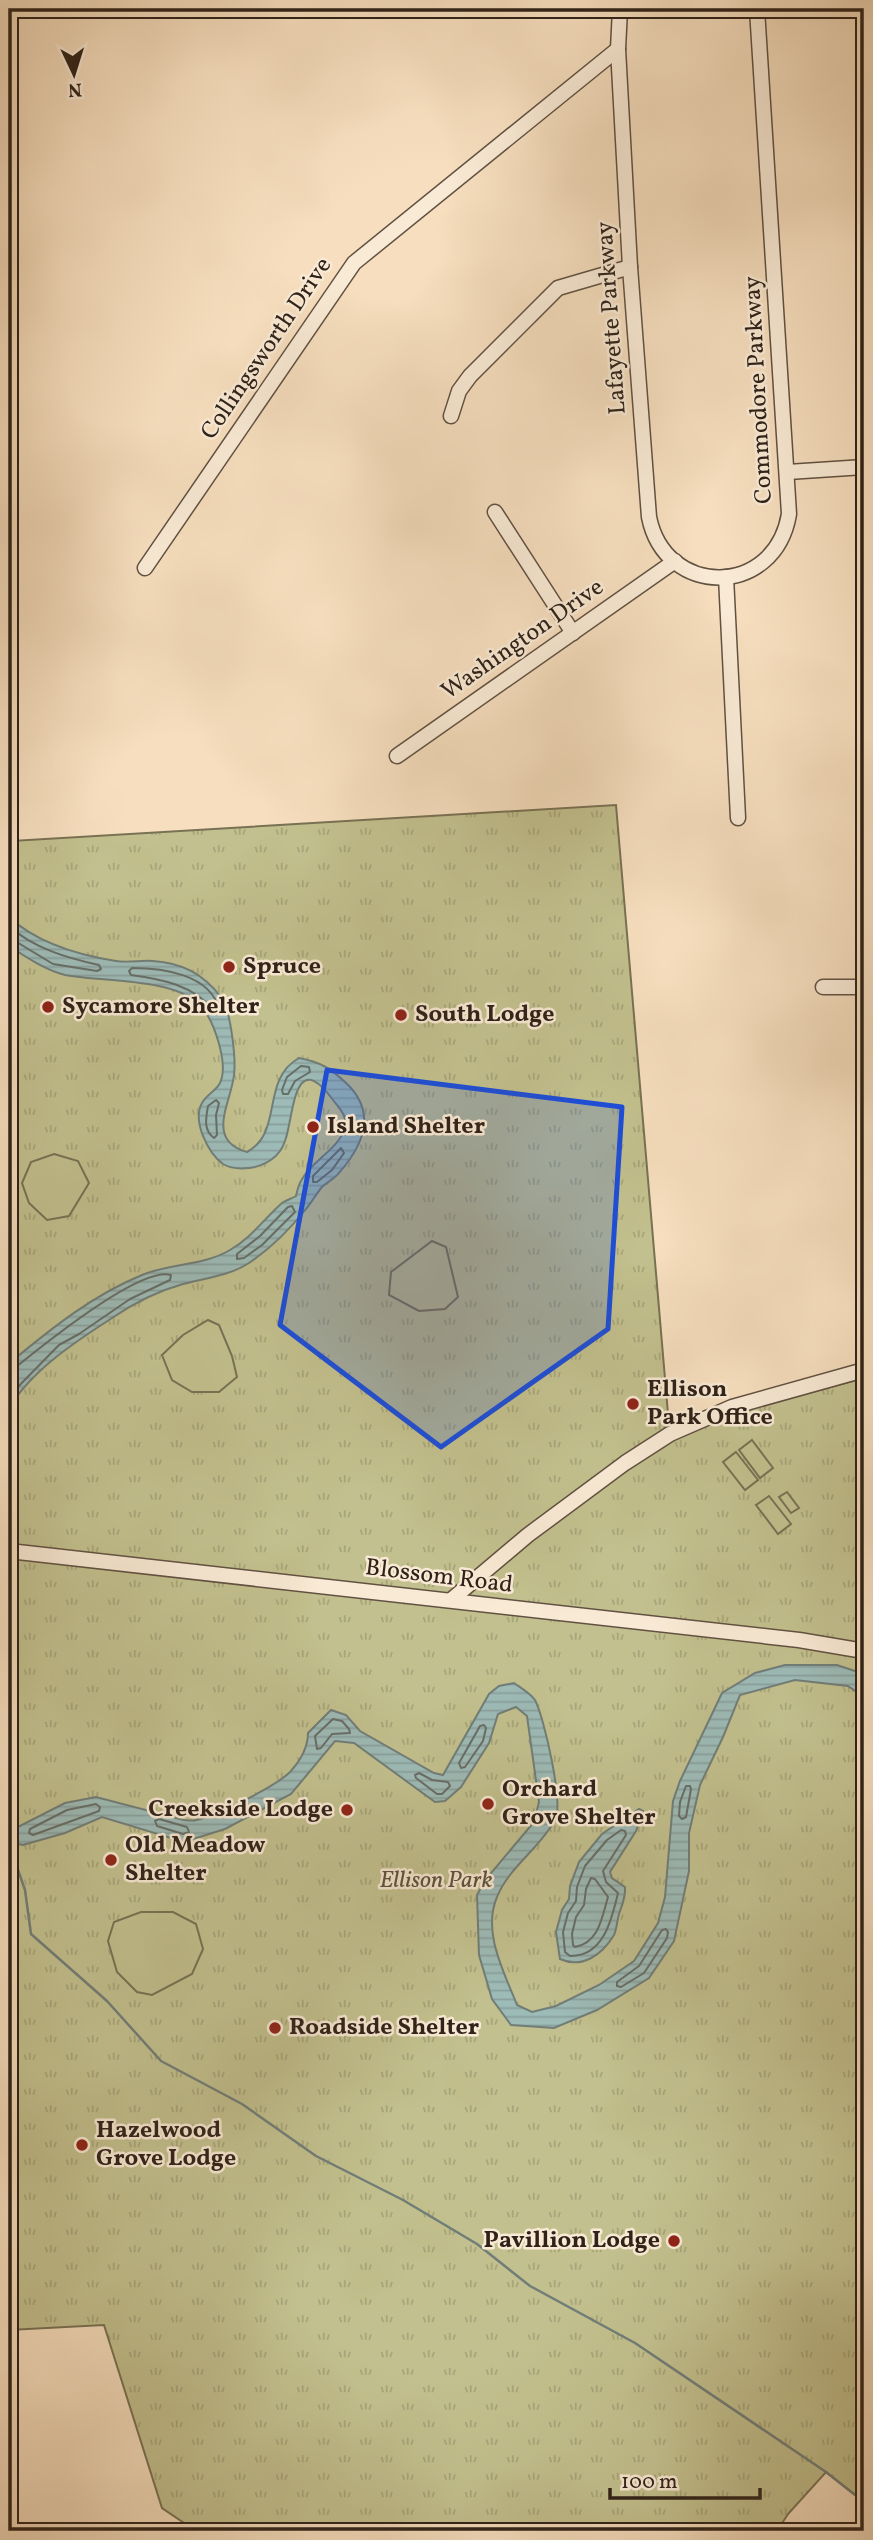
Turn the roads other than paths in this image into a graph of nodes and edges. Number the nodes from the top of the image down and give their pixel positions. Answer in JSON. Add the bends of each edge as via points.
{"nodes":[{"id":1,"x":620,"y":9,"type":"edge"},
{"id":2,"x":757,"y":9,"type":"edge"},
{"id":3,"x":618,"y":49,"type":"junction"},
{"id":4,"x":630,"y":267,"type":"junction"},
{"id":5,"x":451,"y":416,"type":"dead end"},
{"id":6,"x":864,"y":467,"type":"edge"},
{"id":7,"x":788,"y":472,"type":"junction"},
{"id":8,"x":495,"y":512,"type":"dead end"},
{"id":9,"x":674,"y":561,"type":"junction"},
{"id":10,"x":145,"y":568,"type":"dead end"},
{"id":11,"x":726,"y":577,"type":"junction"},
{"id":12,"x":573,"y":633,"type":"junction"},
{"id":13,"x":397,"y":756,"type":"dead end"},
{"id":14,"x":738,"y":818,"type":"dead end"},
{"id":15,"x":823,"y":987,"type":"dead end"},
{"id":16,"x":864,"y":987,"type":"edge"},
{"id":17,"x":864,"y":1370,"type":"edge"},
{"id":18,"x":9,"y":1551,"type":"edge"},
{"id":19,"x":451,"y":1600,"type":"junction"},
{"id":20,"x":864,"y":1651,"type":"edge"}],
"edges":[{"from":1,"to":3,"type":"street","name":"Lafayette Parkway"},
{"from":2,"to":7,"type":"street","name":"Commodore Parkway"},
{"from":3,"to":4,"type":"street","name":"Lafayette Parkway"},
{"from":3,"to":10,"type":"street","name":"Collingsworth Drive","via":[[354,263]]},
{"from":4,"to":5,"type":"street","via":[[558,288],[470,376],[459,391]]},
{"from":4,"to":9,"type":"street","name":"Lafayette Parkway","via":[[649,517],[657,541]]},
{"from":6,"to":7,"type":"street"},
{"from":7,"to":11,"type":"street","name":"Commodore Parkway","via":[[789,514],[778,546],[761,565]]},
{"from":8,"to":12,"type":"street"},
{"from":9,"to":11,"type":"street","via":[[702,575]]},
{"from":9,"to":12,"type":"street","name":"Washington Drive"},
{"from":11,"to":14,"type":"street"},
{"from":12,"to":13,"type":"street","name":"Washington Drive"},
{"from":15,"to":16,"type":"street"},
{"from":17,"to":19,"type":"street","via":[[732,1407],[670,1434],[528,1535]]},
{"from":18,"to":19,"type":"street","name":"Blossom Road"},
{"from":19,"to":20,"type":"street","name":"Blossom Road"}]}
